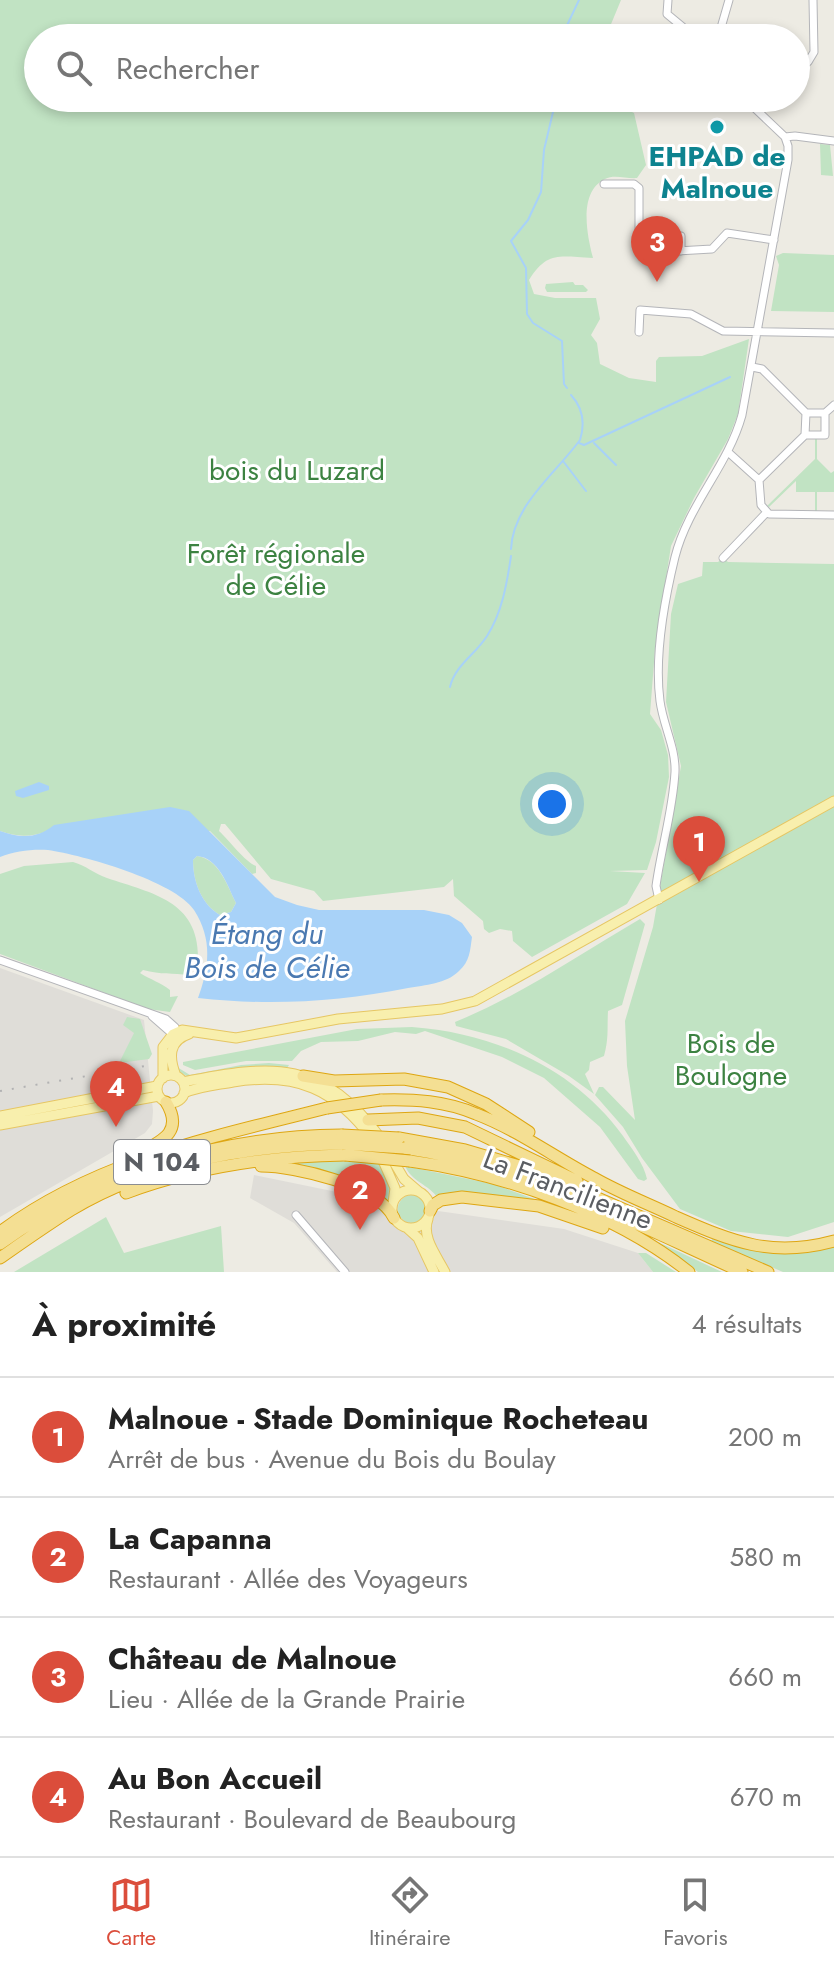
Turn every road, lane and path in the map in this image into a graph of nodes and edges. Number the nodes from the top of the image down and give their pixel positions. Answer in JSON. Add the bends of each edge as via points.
{"nodes":[{"id":1,"x":668,"y":0,"type":"edge"},
{"id":2,"x":729,"y":0,"type":"edge"},
{"id":3,"x":813,"y":0,"type":"edge"},
{"id":4,"x":679,"y":24,"type":"edge"},
{"id":5,"x":722,"y":24,"type":"edge"},
{"id":6,"x":810,"y":59,"type":"edge"},
{"id":7,"x":759,"y":112,"type":"edge"},
{"id":8,"x":785,"y":137,"type":"junction"},
{"id":9,"x":834,"y":141,"type":"edge"},
{"id":10,"x":604,"y":184,"type":"dead end"},
{"id":11,"x":681,"y":236,"type":"dead end"},
{"id":12,"x":774,"y":240,"type":"junction"},
{"id":13,"x":681,"y":251,"type":"junction"},
{"id":14,"x":639,"y":332,"type":"dead end"},
{"id":15,"x":758,"y":332,"type":"junction"},
{"id":16,"x":834,"y":333,"type":"edge"},
{"id":17,"x":752,"y":367,"type":"junction"},
{"id":18,"x":834,"y":405,"type":"edge"},
{"id":19,"x":806,"y":413,"type":"junction"},
{"id":20,"x":825,"y":413,"type":"junction"},
{"id":21,"x":805,"y":435,"type":"junction"},
{"id":22,"x":825,"y":435,"type":"junction"},
{"id":23,"x":834,"y":444,"type":"edge"},
{"id":24,"x":728,"y":452,"type":"junction"},
{"id":25,"x":759,"y":480,"type":"junction"},
{"id":26,"x":767,"y":512,"type":"junction"},
{"id":27,"x":834,"y":515,"type":"edge"},
{"id":28,"x":723,"y":558,"type":"dead end"},
{"id":29,"x":834,"y":801,"type":"edge"},
{"id":30,"x":659,"y":900,"type":"junction"},
{"id":31,"x":0,"y":960,"type":"edge"},
{"id":32,"x":151,"y":1015,"type":"junction"},
{"id":33,"x":161,"y":1024,"type":"junction"},
{"id":34,"x":176,"y":1035,"type":"junction"},
{"id":35,"x":163,"y":1047,"type":"junction"},
{"id":36,"x":303,"y":1076,"type":"junction"},
{"id":37,"x":179,"y":1079,"type":"junction"},
{"id":38,"x":161,"y":1091,"type":"junction"},
{"id":39,"x":184,"y":1093,"type":"junction"},
{"id":40,"x":0,"y":1116,"type":"edge"},
{"id":41,"x":368,"y":1120,"type":"junction"},
{"id":42,"x":0,"y":1125,"type":"edge"},
{"id":43,"x":402,"y":1143,"type":"junction"},
{"id":44,"x":343,"y":1145,"type":"junction"},
{"id":45,"x":237,"y":1164,"type":"junction"},
{"id":46,"x":569,"y":1164,"type":"junction"},
{"id":47,"x":121,"y":1165,"type":"junction"},
{"id":48,"x":418,"y":1191,"type":"junction"},
{"id":49,"x":393,"y":1203,"type":"junction"},
{"id":50,"x":622,"y":1207,"type":"junction"},
{"id":51,"x":296,"y":1215,"type":"dead end"},
{"id":52,"x":429,"y":1215,"type":"junction"},
{"id":53,"x":60,"y":1218,"type":"junction"},
{"id":54,"x":394,"y":1218,"type":"junction"},
{"id":55,"x":404,"y":1227,"type":"junction"},
{"id":56,"x":0,"y":1232,"type":"edge"},
{"id":57,"x":834,"y":1241,"type":"edge"},
{"id":58,"x":0,"y":1244,"type":"edge"},
{"id":59,"x":656,"y":1249,"type":"junction"},
{"id":60,"x":0,"y":1258,"type":"edge"},
{"id":61,"x":345,"y":1272,"type":"edge"},
{"id":62,"x":434,"y":1272,"type":"edge"},
{"id":63,"x":445,"y":1272,"type":"edge"},
{"id":64,"x":689,"y":1272,"type":"edge"},
{"id":65,"x":741,"y":1272,"type":"edge"},
{"id":66,"x":768,"y":1272,"type":"edge"}],
"edges":[{"from":1,"to":4,"type":"street","via":[[667,14]]},
{"from":2,"to":5,"type":"street"},
{"from":3,"to":6,"type":"street"},
{"from":7,"to":8,"type":"street"},
{"from":8,"to":9,"type":"street"},
{"from":8,"to":12,"type":"street","via":[[788,154]]},
{"from":10,"to":13,"type":"street","via":[[639,188],[642,253]]},
{"from":11,"to":13,"type":"street"},
{"from":12,"to":13,"type":"street","via":[[727,233],[714,249]]},
{"from":12,"to":15,"type":"street"},
{"from":14,"to":15,"type":"street","via":[[640,310],[694,315],[720,331]]},
{"from":15,"to":16,"type":"street"},
{"from":15,"to":17,"type":"street"},
{"from":17,"to":19,"type":"street","via":[[762,369]]},
{"from":17,"to":24,"type":"street"},
{"from":18,"to":20,"type":"street"},
{"from":19,"to":20,"type":"street"},
{"from":19,"to":21,"type":"street"},
{"from":20,"to":22,"type":"street"},
{"from":21,"to":22,"type":"street"},
{"from":21,"to":25,"type":"street"},
{"from":22,"to":23,"type":"street"},
{"from":24,"to":25,"type":"street"},
{"from":24,"to":30,"type":"street","via":[[679,542],[659,650],[660,702],[675,773],[656,886]]},
{"from":25,"to":26,"type":"street","via":[[761,505]]},
{"from":26,"to":27,"type":"street"},
{"from":26,"to":28,"type":"street"},
{"from":29,"to":30,"type":"main road"},
{"from":30,"to":34,"type":"main road","via":[[467,1004],[236,1038],[187,1030]]},
{"from":31,"to":32,"type":"street"},
{"from":32,"to":33,"type":"street"},
{"from":32,"to":34,"type":"street","via":[[169,1021]]},
{"from":33,"to":34,"type":"street"},
{"from":33,"to":35,"type":"street"},
{"from":34,"to":35,"type":"main road"},
{"from":34,"to":37,"type":"main road","via":[[170,1056]]},
{"from":35,"to":38,"type":"main road"},
{"from":36,"to":37,"type":"main road","via":[[252,1071]]},
{"from":36,"to":41,"type":"main road","via":[[341,1094]]},
{"from":36,"to":46,"type":"highway","via":[[334,1081],[404,1079],[448,1087],[497,1111],[564,1155]]},
{"from":37,"to":38,"type":"main road"},
{"from":37,"to":39,"type":"main road"},
{"from":38,"to":39,"type":"main road","via":[[178,1101]]},
{"from":38,"to":40,"type":"main road"},
{"from":38,"to":42,"type":"main road"},
{"from":38,"to":47,"type":"highway","via":[[173,1119],[167,1136]]},
{"from":39,"to":49,"type":"main road","via":[[264,1079],[324,1093],[350,1112],[375,1142],[395,1188]]},
{"from":41,"to":48,"type":"main road","via":[[402,1176]]},
{"from":41,"to":50,"type":"highway","via":[[418,1118],[465,1127]]},
{"from":43,"to":44,"type":"highway","name":"La Francilienne","number":"N 104","bridge":true},
{"from":43,"to":50,"type":"highway","name":"La Francilienne","number":"N 104","via":[[452,1147],[511,1162]]},
{"from":43,"to":65,"type":"highway","name":"La Francilienne","number":"N 104","via":[[532,1179]]},
{"from":44,"to":45,"type":"highway"},
{"from":44,"to":53,"type":"highway","name":"La Francilienne","number":"N 104","via":[[264,1149],[207,1159],[118,1188]]},
{"from":44,"to":58,"type":"highway","name":"La Francilienne","number":"N 104","via":[[262,1140],[176,1158],[78,1196]]},
{"from":44,"to":59,"type":"highway","bridge":true,"via":[[528,1189],[621,1228]]},
{"from":45,"to":53,"type":"highway","via":[[174,1177]]},
{"from":45,"to":54,"type":"highway","via":[[325,1176],[385,1205]]},
{"from":46,"to":47,"type":"highway","bridge":true,"via":[[474,1113],[435,1102],[381,1100],[327,1108]]},
{"from":46,"to":57,"type":"highway","via":[[735,1241],[782,1249]]},
{"from":47,"to":56,"type":"highway"},
{"from":48,"to":49,"type":"main road","via":[[404,1191]]},
{"from":48,"to":52,"type":"main road","via":[[427,1198]]},
{"from":49,"to":54,"type":"main road"},
{"from":50,"to":66,"type":"highway","name":"La Francilienne","number":"N 104"},
{"from":51,"to":61,"type":"street"},
{"from":52,"to":55,"type":"main road","via":[[417,1228]]},
{"from":52,"to":59,"type":"highway","via":[[436,1202],[451,1197],[524,1203]]},
{"from":52,"to":63,"type":"main road","via":[[427,1236]]},
{"from":53,"to":60,"type":"highway","name":"La Francilienne","number":"N 104"},
{"from":54,"to":55,"type":"main road"},
{"from":55,"to":62,"type":"main road","via":[[417,1236]]},
{"from":59,"to":64,"type":"highway"}]}
